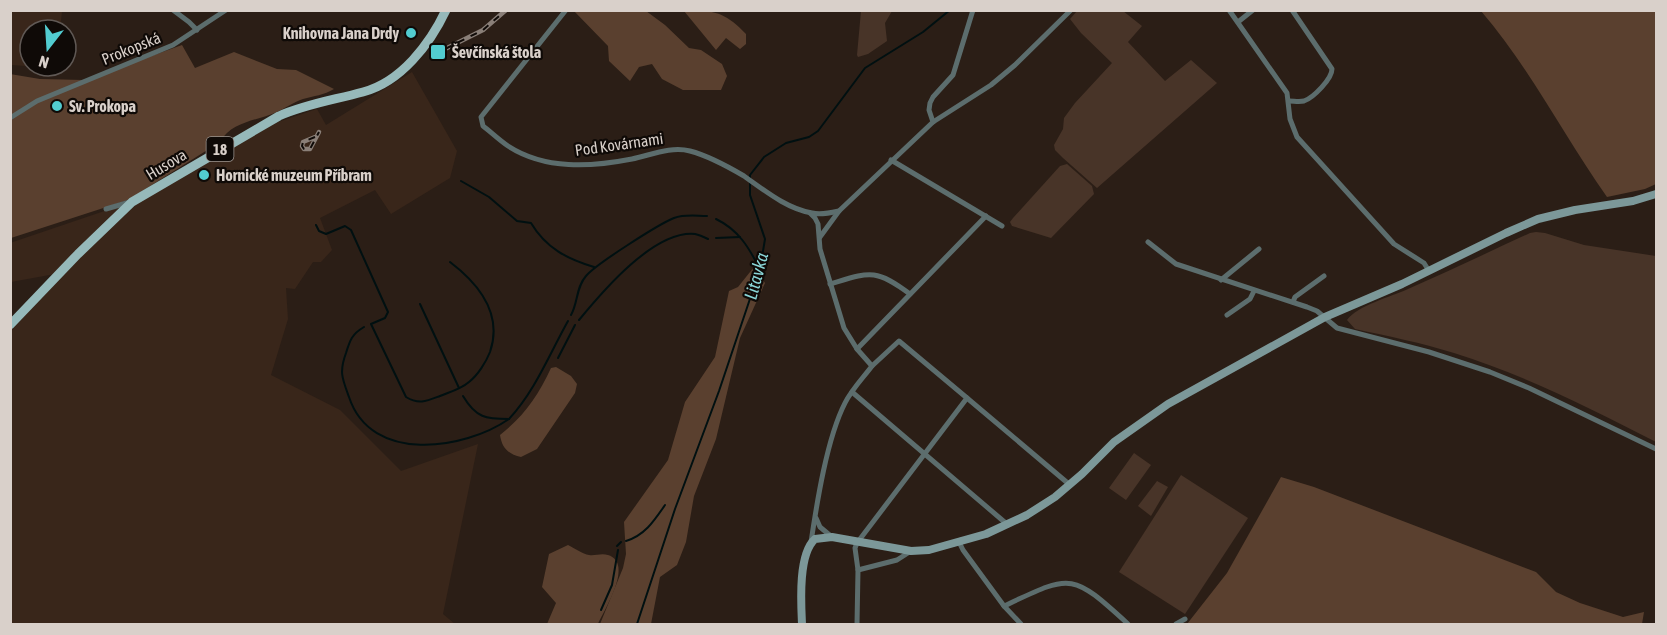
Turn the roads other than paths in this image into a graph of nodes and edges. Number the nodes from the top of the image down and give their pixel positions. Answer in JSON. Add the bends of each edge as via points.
{"nodes":[{"id":1,"x":173,"y":10,"type":"edge"},
{"id":2,"x":225,"y":10,"type":"edge"},
{"id":3,"x":446,"y":10,"type":"edge"},
{"id":4,"x":566,"y":10,"type":"edge"},
{"id":5,"x":973,"y":10,"type":"edge"},
{"id":6,"x":1071,"y":10,"type":"edge"},
{"id":7,"x":1228,"y":10,"type":"edge"},
{"id":8,"x":1253,"y":10,"type":"edge"},
{"id":9,"x":1292,"y":10,"type":"edge"},
{"id":10,"x":1238,"y":22,"type":"junction"},
{"id":11,"x":197,"y":30,"type":"junction"},
{"id":12,"x":1289,"y":101,"type":"junction"},
{"id":13,"x":10,"y":118,"type":"edge"},
{"id":14,"x":933,"y":122,"type":"junction"},
{"id":15,"x":891,"y":160,"type":"junction"},
{"id":16,"x":1656,"y":194,"type":"edge"},
{"id":17,"x":132,"y":202,"type":"junction"},
{"id":18,"x":106,"y":209,"type":"dead end"},
{"id":19,"x":839,"y":211,"type":"junction"},
{"id":20,"x":810,"y":213,"type":"junction"},
{"id":21,"x":986,"y":216,"type":"junction"},
{"id":22,"x":1002,"y":226,"type":"dead end"},
{"id":23,"x":819,"y":240,"type":"junction"},
{"id":24,"x":1148,"y":242,"type":"dead end"},
{"id":25,"x":1259,"y":249,"type":"dead end"},
{"id":26,"x":1429,"y":271,"type":"junction"},
{"id":27,"x":1324,"y":276,"type":"dead end"},
{"id":28,"x":1221,"y":280,"type":"junction"},
{"id":29,"x":830,"y":284,"type":"junction"},
{"id":30,"x":1254,"y":291,"type":"junction"},
{"id":31,"x":910,"y":294,"type":"junction"},
{"id":32,"x":1293,"y":302,"type":"junction"},
{"id":33,"x":1227,"y":315,"type":"dead end"},
{"id":34,"x":1325,"y":317,"type":"junction"},
{"id":35,"x":10,"y":325,"type":"edge"},
{"id":36,"x":857,"y":349,"type":"junction"},
{"id":37,"x":872,"y":366,"type":"junction"},
{"id":38,"x":852,"y":392,"type":"junction"},
{"id":39,"x":967,"y":398,"type":"junction"},
{"id":40,"x":1656,"y":449,"type":"edge"},
{"id":41,"x":925,"y":453,"type":"junction"},
{"id":42,"x":1070,"y":485,"type":"junction"},
{"id":43,"x":815,"y":518,"type":"junction"},
{"id":44,"x":1008,"y":525,"type":"junction"},
{"id":45,"x":832,"y":537,"type":"junction"},
{"id":46,"x":959,"y":542,"type":"junction"},
{"id":47,"x":811,"y":543,"type":"junction"},
{"id":48,"x":856,"y":543,"type":"junction"},
{"id":49,"x":912,"y":551,"type":"junction"},
{"id":50,"x":858,"y":570,"type":"junction"},
{"id":51,"x":1004,"y":606,"type":"junction"},
{"id":52,"x":1185,"y":619,"type":"dead end"},
{"id":53,"x":802,"y":624,"type":"edge"},
{"id":54,"x":857,"y":624,"type":"edge"},
{"id":55,"x":1021,"y":624,"type":"edge"},
{"id":56,"x":1128,"y":624,"type":"edge"},
{"id":57,"x":1176,"y":624,"type":"edge"}],
"edges":[{"from":1,"to":11,"type":"street"},
{"from":2,"to":11,"type":"street","name":"Prokopská"},
{"from":3,"to":17,"type":"main road","name":"Husova","number":"18","via":[[424,49],[387,80],[365,92],[279,116]]},
{"from":4,"to":20,"type":"street","name":"Pod Kovárnami","via":[[483,115],[483,126],[507,146],[552,163],[607,162],[675,150],[699,154]]},
{"from":5,"to":14,"type":"street","via":[[953,75],[930,103]]},
{"from":6,"to":14,"type":"street","via":[[991,85]]},
{"from":7,"to":10,"type":"street"},
{"from":8,"to":10,"type":"street"},
{"from":9,"to":12,"type":"street","via":[[1330,65],[1332,75],[1309,99]]},
{"from":10,"to":12,"type":"street"},
{"from":11,"to":13,"type":"street","name":"Prokopská","via":[[173,45],[37,101]]},
{"from":12,"to":26,"type":"street","via":[[1297,137],[1394,244],[1424,263]]},
{"from":14,"to":15,"type":"street"},
{"from":15,"to":19,"type":"street"},
{"from":15,"to":21,"type":"street"},
{"from":16,"to":26,"type":"street","via":[[1538,219]]},
{"from":17,"to":18,"type":"street"},
{"from":17,"to":35,"type":"main road","name":"Husova","number":"18"},
{"from":19,"to":20,"type":"street"},
{"from":19,"to":23,"type":"street"},
{"from":20,"to":23,"type":"street","via":[[818,224]]},
{"from":21,"to":22,"type":"street"},
{"from":21,"to":31,"type":"street"},
{"from":23,"to":29,"type":"street"},
{"from":24,"to":28,"type":"street","via":[[1176,264]]},
{"from":25,"to":28,"type":"street"},
{"from":26,"to":34,"type":"street"},
{"from":27,"to":32,"type":"street"},
{"from":28,"to":30,"type":"street"},
{"from":29,"to":31,"type":"street","via":[[874,274],[886,277]]},
{"from":29,"to":36,"type":"street","via":[[844,328]]},
{"from":30,"to":32,"type":"street"},
{"from":30,"to":33,"type":"street","via":[[1250,299]]},
{"from":31,"to":36,"type":"street"},
{"from":32,"to":34,"type":"street"},
{"from":34,"to":40,"type":"street","via":[[1342,330],[1490,372]]},
{"from":34,"to":42,"type":"street","via":[[1134,426]]},
{"from":36,"to":37,"type":"street"},
{"from":37,"to":38,"type":"street"},
{"from":37,"to":39,"type":"street","via":[[899,341]]},
{"from":38,"to":41,"type":"street"},
{"from":38,"to":43,"type":"street","via":[[837,423]]},
{"from":39,"to":41,"type":"street"},
{"from":39,"to":42,"type":"street"},
{"from":41,"to":44,"type":"street"},
{"from":41,"to":48,"type":"street"},
{"from":42,"to":44,"type":"street"},
{"from":43,"to":45,"type":"street"},
{"from":43,"to":47,"type":"street"},
{"from":44,"to":46,"type":"street"},
{"from":45,"to":47,"type":"street"},
{"from":45,"to":48,"type":"street"},
{"from":46,"to":49,"type":"street"},
{"from":46,"to":51,"type":"street"},
{"from":47,"to":53,"type":"street","via":[[804,561]]},
{"from":48,"to":49,"type":"street"},
{"from":48,"to":50,"type":"street"},
{"from":49,"to":50,"type":"street","via":[[897,560]]},
{"from":50,"to":54,"type":"street"},
{"from":51,"to":55,"type":"street"},
{"from":51,"to":56,"type":"street","via":[[1066,582],[1088,590]]},
{"from":52,"to":57,"type":"street"}]}
